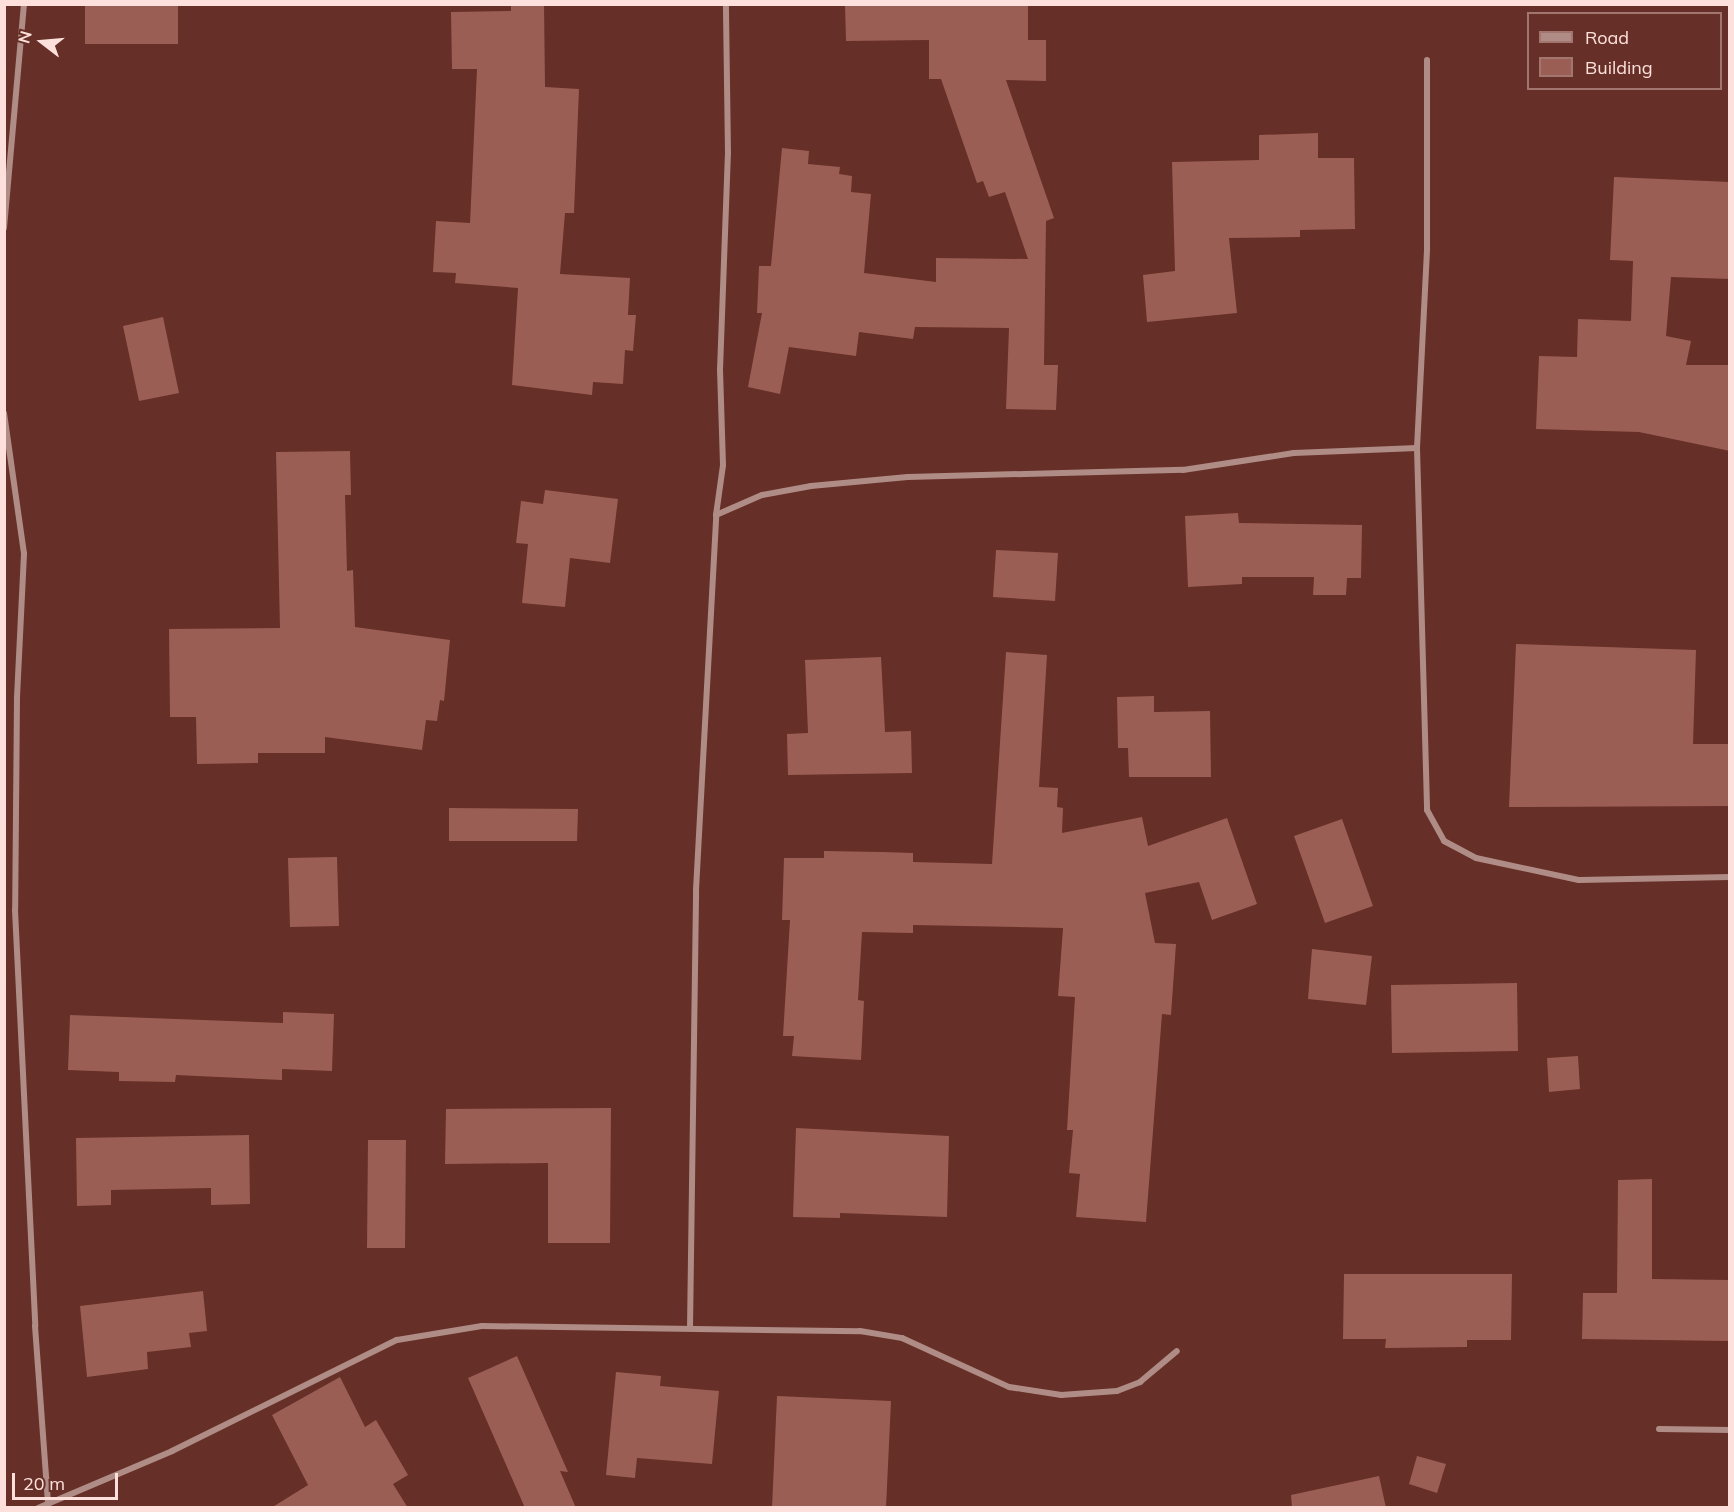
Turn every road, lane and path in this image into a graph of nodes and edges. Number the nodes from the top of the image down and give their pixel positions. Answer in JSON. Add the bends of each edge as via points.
{"nodes":[{"id":1,"x":24,"y":4,"type":"edge"},
{"id":2,"x":726,"y":4,"type":"edge"},
{"id":3,"x":1427,"y":60,"type":"dead end"},
{"id":4,"x":4,"y":228,"type":"edge"},
{"id":5,"x":4,"y":413,"type":"edge"},
{"id":6,"x":1417,"y":448,"type":"junction"},
{"id":7,"x":716,"y":515,"type":"junction"},
{"id":8,"x":1730,"y":877,"type":"edge"},
{"id":9,"x":690,"y":1328,"type":"junction"},
{"id":10,"x":1177,"y":1351,"type":"dead end"},
{"id":11,"x":1659,"y":1429,"type":"dead end"},
{"id":12,"x":1730,"y":1430,"type":"edge"},
{"id":13,"x":48,"y":1504,"type":"junction"},
{"id":14,"x":38,"y":1508,"type":"edge"}],
"edges":[{"from":1,"to":4,"type":"street"},
{"from":2,"to":7,"type":"street","via":[[728,154],[720,370],[723,465]]},
{"from":3,"to":6,"type":"street","via":[[1427,248]]},
{"from":5,"to":13,"type":"street","via":[[24,554],[17,698],[15,910],[35,1326]]},
{"from":6,"to":7,"type":"street","via":[[1294,453],[1183,470],[908,477],[811,486],[762,495]]},
{"from":6,"to":8,"type":"street","via":[[1427,810],[1444,841],[1476,858],[1579,880]]},
{"from":7,"to":9,"type":"street","via":[[696,890]]},
{"from":9,"to":10,"type":"street","via":[[860,1331],[902,1338],[1009,1387],[1061,1395],[1118,1391],[1140,1382]]},
{"from":9,"to":13,"type":"street","via":[[482,1326],[397,1340],[172,1451]]},
{"from":11,"to":12,"type":"street"},
{"from":13,"to":14,"type":"street"}]}
